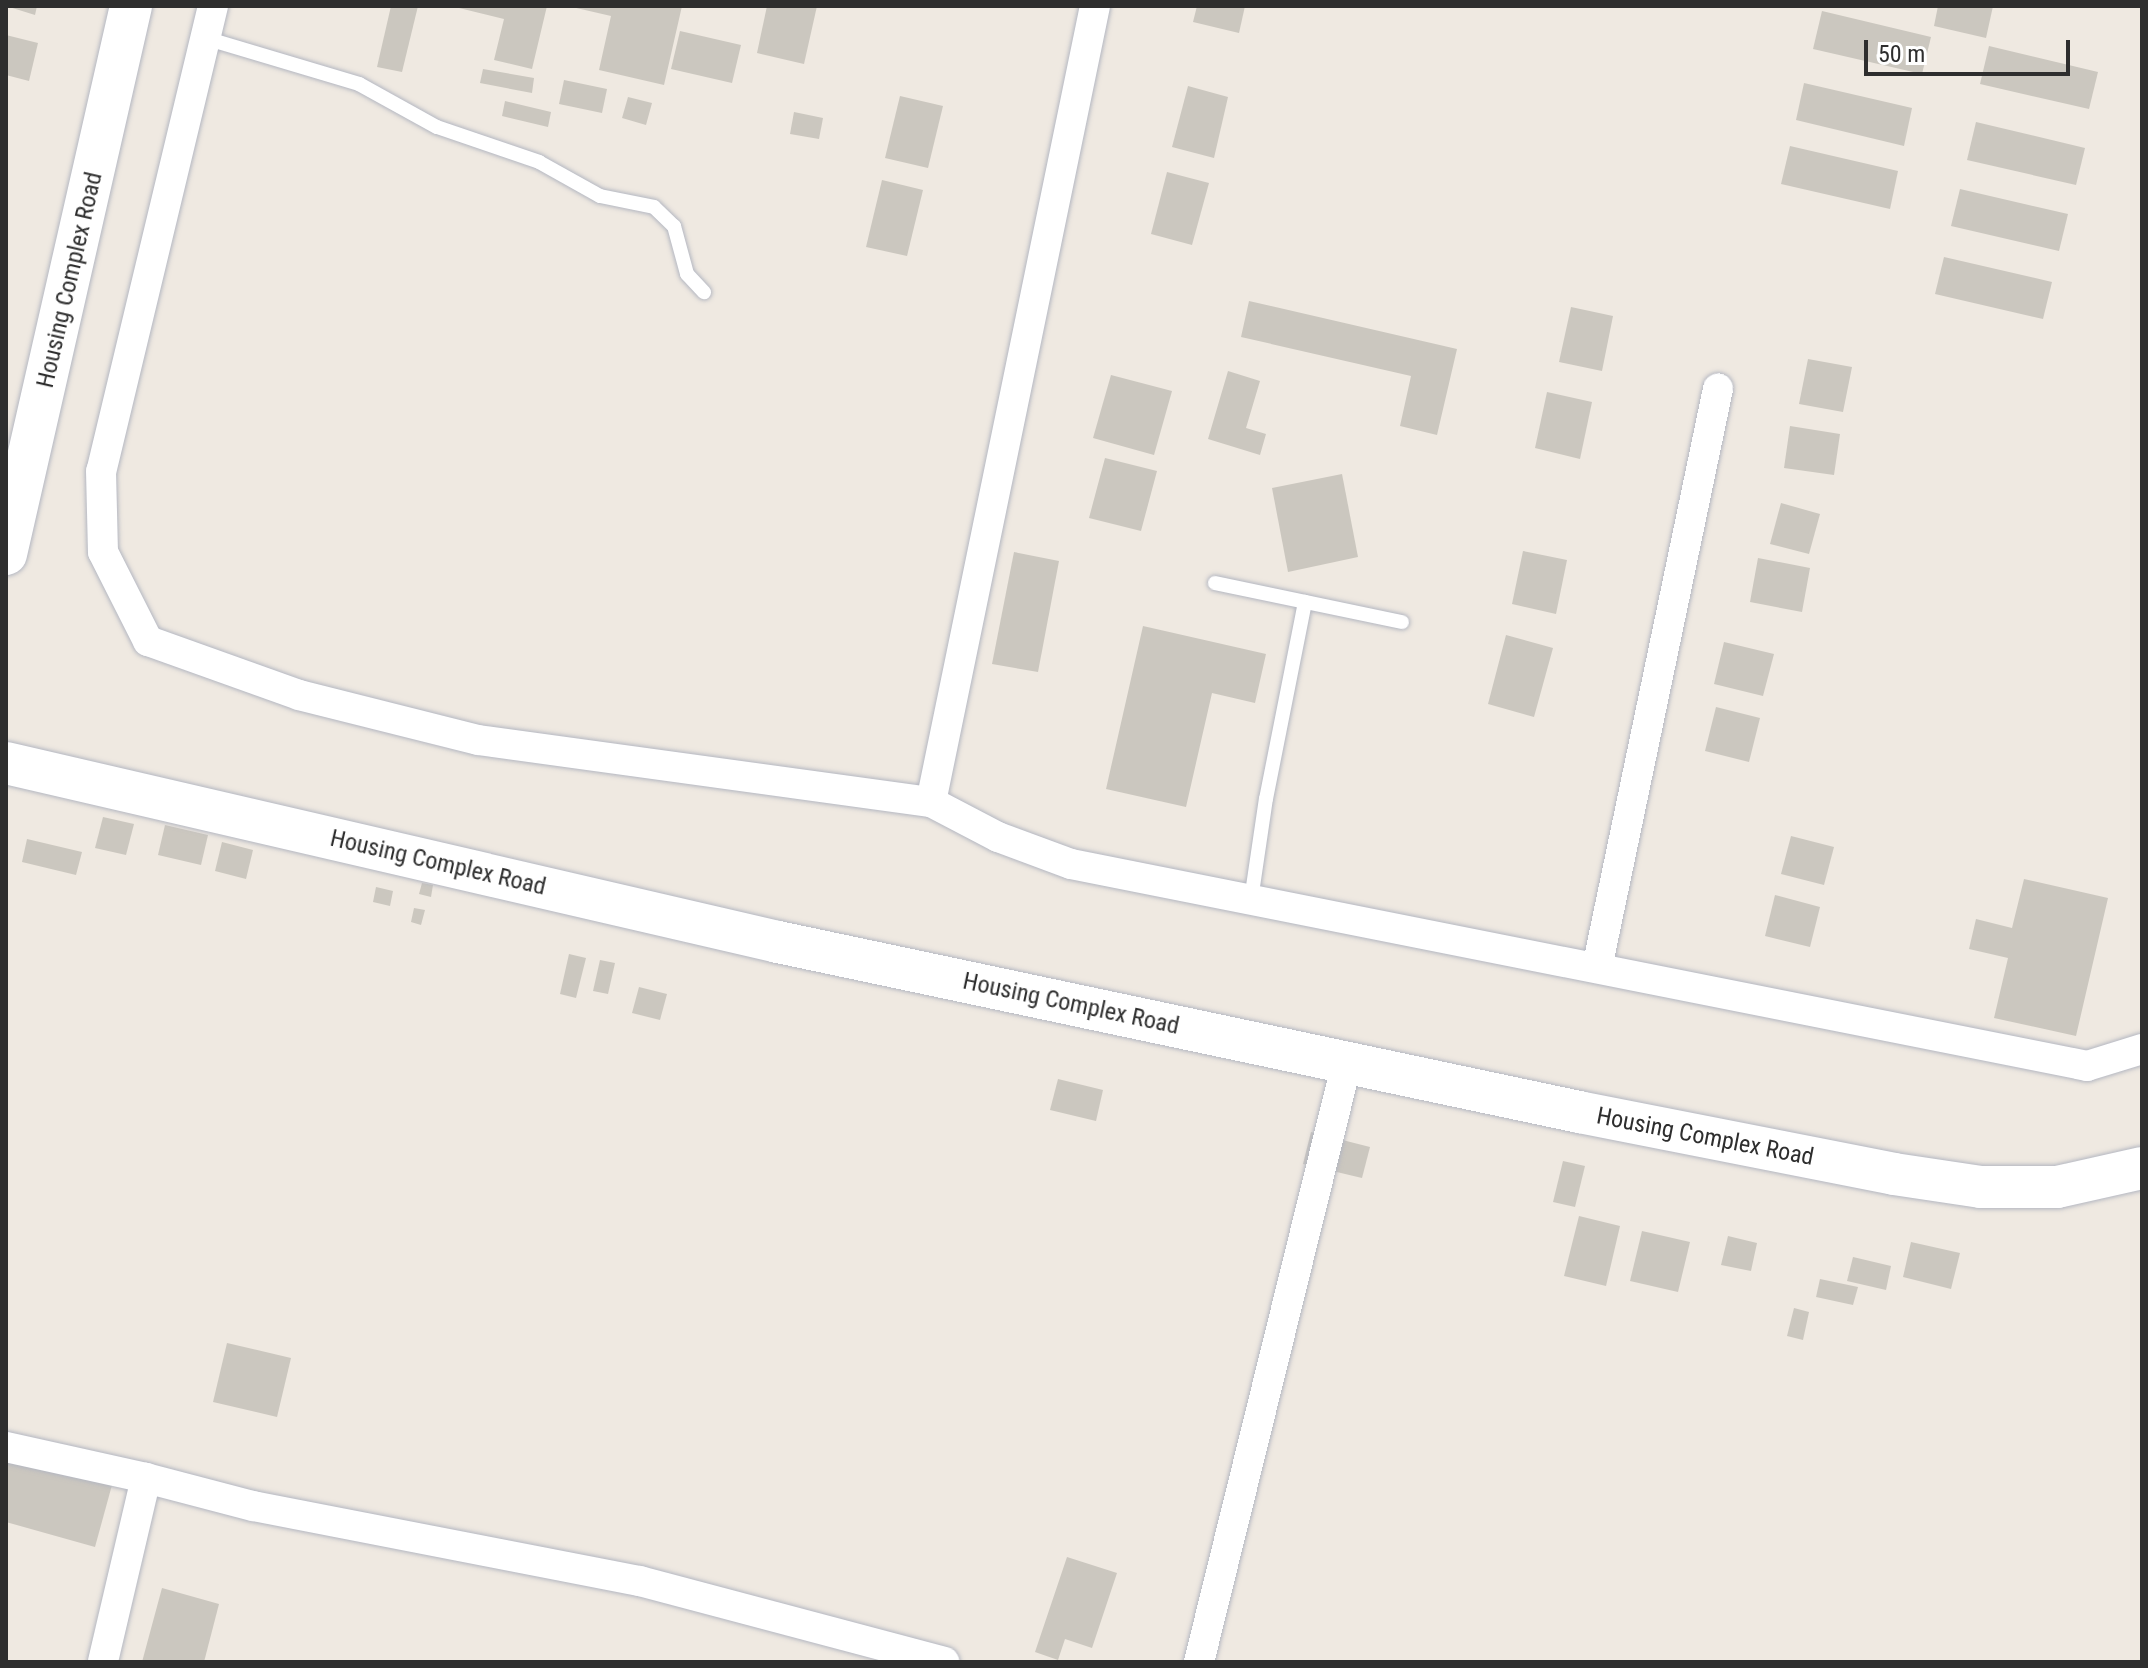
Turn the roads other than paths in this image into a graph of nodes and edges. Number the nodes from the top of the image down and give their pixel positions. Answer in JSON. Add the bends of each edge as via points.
{"nodes":[{"id":1,"x":131,"y":6,"type":"edge"},
{"id":2,"x":213,"y":6,"type":"edge"},
{"id":3,"x":1095,"y":6,"type":"edge"},
{"id":4,"x":205,"y":38,"type":"junction"},
{"id":5,"x":704,"y":292,"type":"dead end"},
{"id":6,"x":1718,"y":389,"type":"dead end"},
{"id":7,"x":6,"y":554,"type":"edge"},
{"id":8,"x":1215,"y":583,"type":"dead end"},
{"id":9,"x":1305,"y":602,"type":"junction"},
{"id":10,"x":1402,"y":622,"type":"dead end"},
{"id":11,"x":6,"y":763,"type":"edge"},
{"id":12,"x":931,"y":802,"type":"junction"},
{"id":13,"x":1251,"y":900,"type":"junction"},
{"id":14,"x":1597,"y":968,"type":"junction"},
{"id":15,"x":2142,"y":1049,"type":"edge"},
{"id":16,"x":1347,"y":1062,"type":"junction"},
{"id":17,"x":2142,"y":1168,"type":"edge"},
{"id":18,"x":6,"y":1447,"type":"edge"},
{"id":19,"x":146,"y":1478,"type":"junction"},
{"id":20,"x":103,"y":1662,"type":"edge"},
{"id":21,"x":944,"y":1662,"type":"edge"},
{"id":22,"x":1199,"y":1662,"type":"edge"}],
"edges":[{"from":1,"to":7,"type":"street","name":"Housing Complex Road"},
{"from":2,"to":4,"type":"street"},
{"from":3,"to":12,"type":"street"},
{"from":4,"to":5,"type":"lane","via":[[359,84],[437,127],[539,162],[600,196],[654,207],[674,226],[687,274]]},
{"from":4,"to":12,"type":"street","via":[[101,471],[103,552],[148,641],[299,695],[478,740]]},
{"from":6,"to":14,"type":"street"},
{"from":8,"to":9,"type":"lane"},
{"from":9,"to":10,"type":"lane"},
{"from":9,"to":13,"type":"lane"},
{"from":11,"to":16,"type":"street","name":"Housing Complex Road","via":[[778,942]]},
{"from":12,"to":13,"type":"street","via":[[998,837],[1071,864]]},
{"from":13,"to":14,"type":"street"},
{"from":14,"to":15,"type":"street","via":[[2087,1066]]},
{"from":16,"to":17,"type":"street","name":"Housing Complex Road","via":[[1981,1187],[2057,1187]]},
{"from":16,"to":22,"type":"street"},
{"from":18,"to":19,"type":"street"},
{"from":19,"to":20,"type":"street"},
{"from":19,"to":21,"type":"street","via":[[253,1506],[640,1581]]}]}
